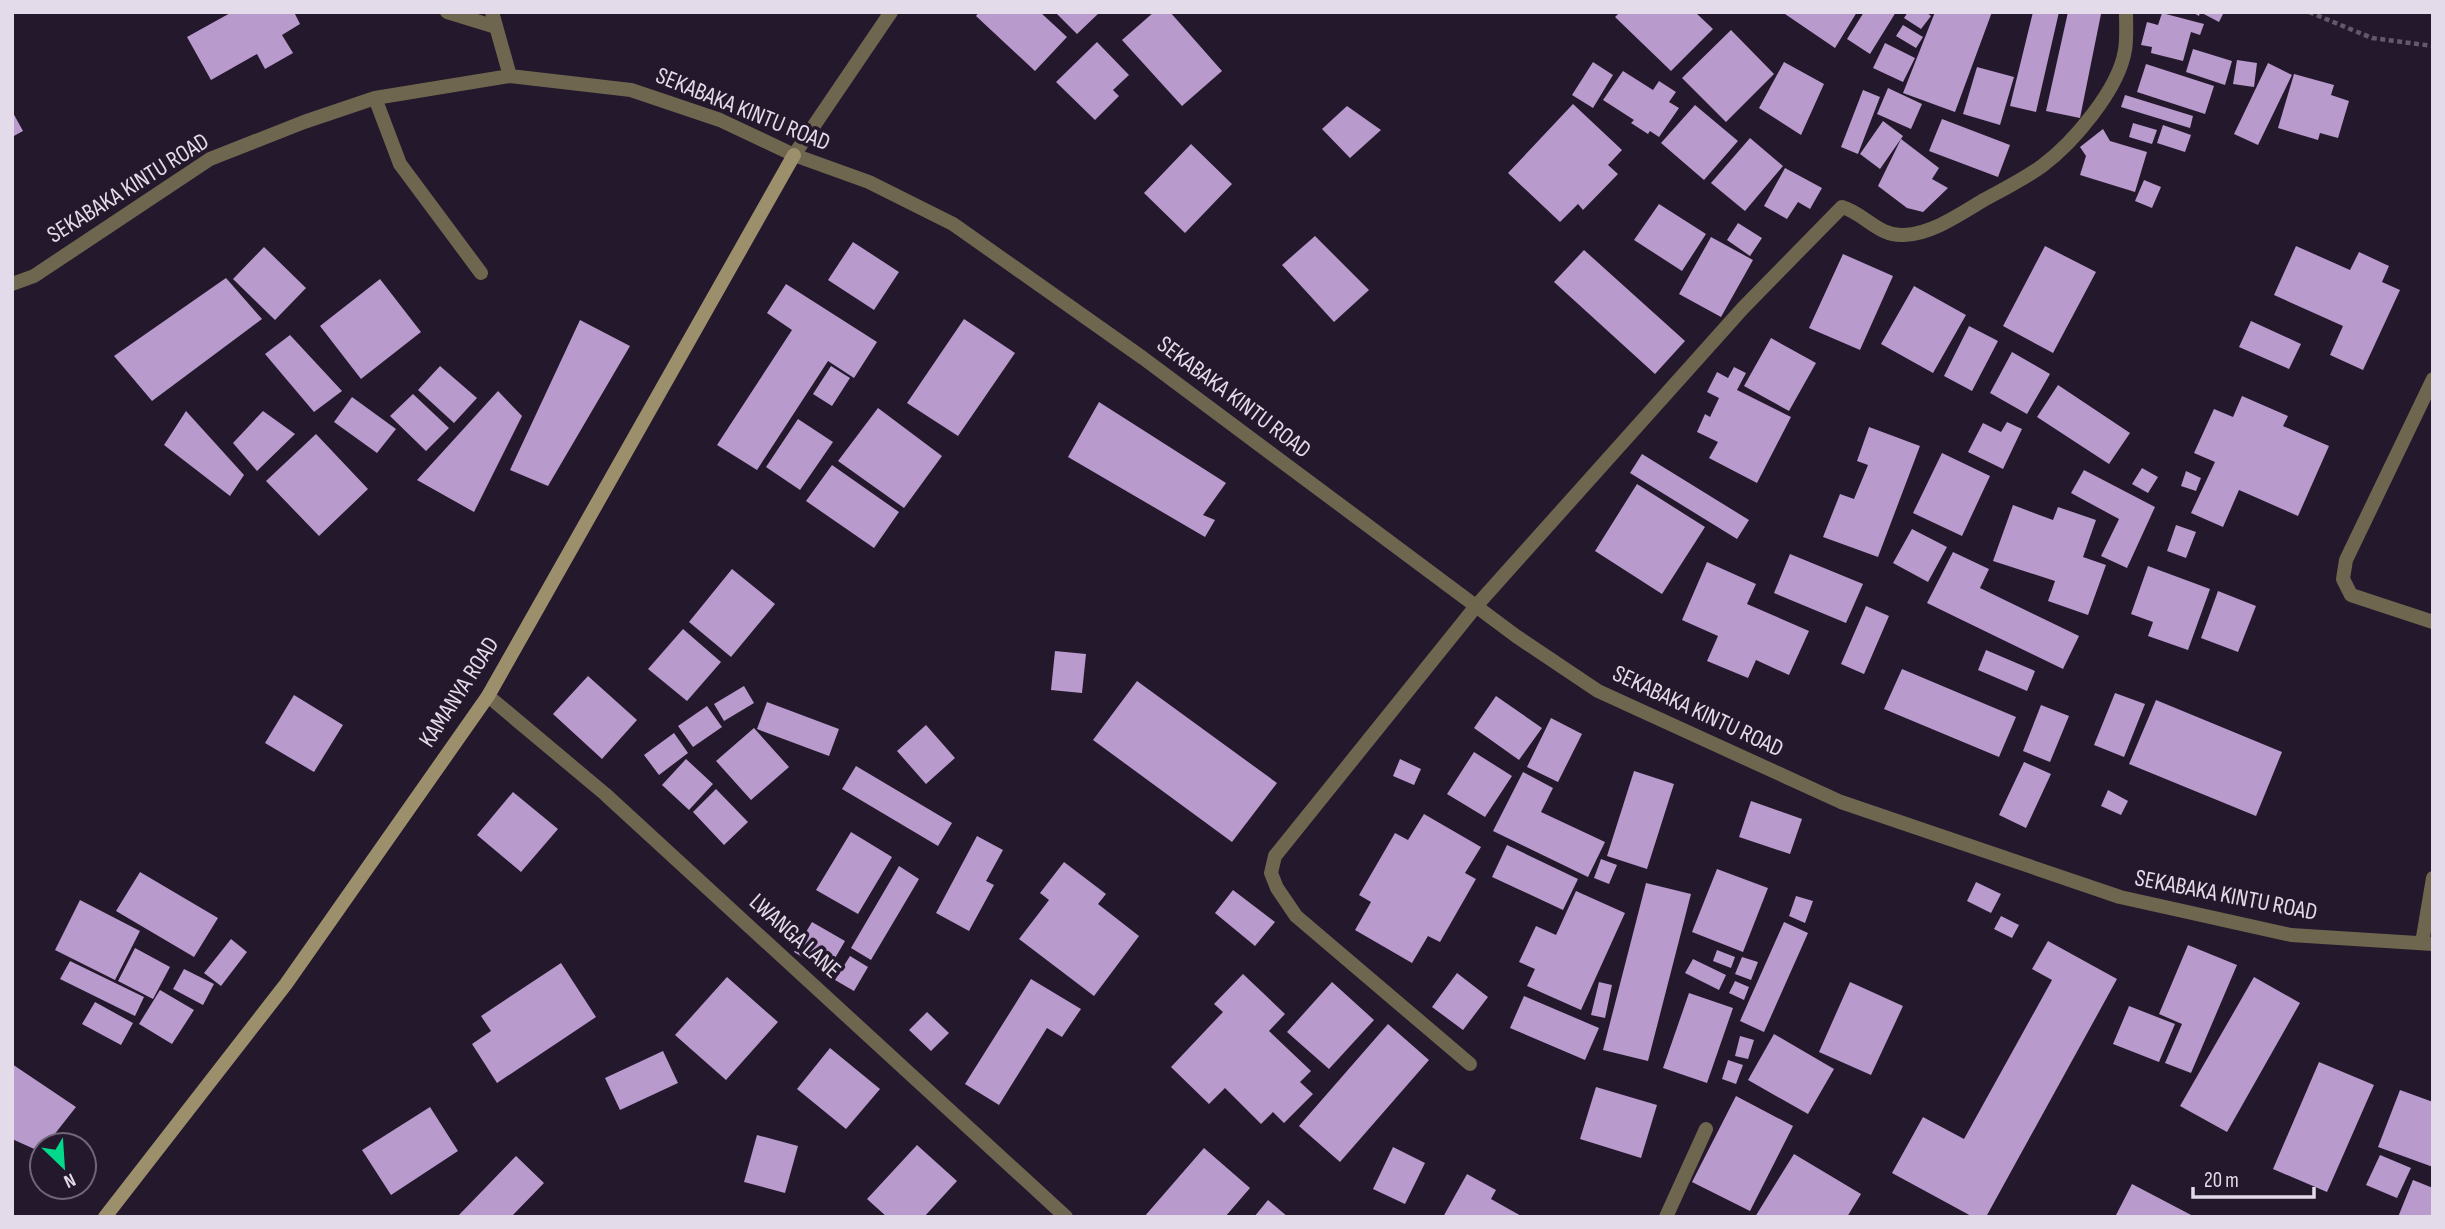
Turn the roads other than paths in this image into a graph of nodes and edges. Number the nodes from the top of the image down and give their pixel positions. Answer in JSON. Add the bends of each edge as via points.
{"nodes":[{"id":1,"x":447,"y":12,"type":"edge"},
{"id":2,"x":891,"y":12,"type":"edge"},
{"id":3,"x":2126,"y":12,"type":"edge"},
{"id":4,"x":494,"y":20,"type":"edge"},
{"id":5,"x":510,"y":76,"type":"junction"},
{"id":6,"x":375,"y":98,"type":"junction"},
{"id":7,"x":794,"y":155,"type":"junction"},
{"id":8,"x":481,"y":273,"type":"dead end"},
{"id":9,"x":12,"y":284,"type":"edge"},
{"id":10,"x":2433,"y":379,"type":"edge"},
{"id":11,"x":1477,"y":605,"type":"junction"},
{"id":12,"x":2433,"y":622,"type":"edge"},
{"id":13,"x":488,"y":696,"type":"junction"},
{"id":14,"x":2433,"y":878,"type":"edge"},
{"id":15,"x":2427,"y":943,"type":"edge"},
{"id":16,"x":1470,"y":1064,"type":"dead end"},
{"id":17,"x":1706,"y":1129,"type":"dead end"},
{"id":18,"x":105,"y":1217,"type":"edge"},
{"id":19,"x":1066,"y":1217,"type":"edge"},
{"id":20,"x":1666,"y":1217,"type":"edge"}],
"edges":[{"from":1,"to":4,"type":"street"},
{"from":2,"to":7,"type":"street"},
{"from":3,"to":11,"type":"street","via":[[2125,52],[2109,90],[2082,129],[2042,166],[1961,214],[1903,236],[1880,230],[1856,211],[1842,207],[1743,308]]},
{"from":4,"to":5,"type":"street"},
{"from":5,"to":6,"type":"street","name":"SEKABAKA KINTU ROAD"},
{"from":5,"to":7,"type":"street","name":"SEKABAKA KINTU ROAD","via":[[631,90],[720,120]]},
{"from":6,"to":8,"type":"street","via":[[400,164]]},
{"from":6,"to":9,"type":"street","name":"SEKABAKA KINTU ROAD","via":[[209,159],[34,276]]},
{"from":7,"to":11,"type":"street","name":"SEKABAKA KINTU ROAD","via":[[869,182],[953,224]]},
{"from":7,"to":13,"type":"street","name":"KAMANYA ROAD"},
{"from":10,"to":12,"type":"street","via":[[2346,561],[2343,579],[2351,596]]},
{"from":11,"to":15,"type":"street","name":"SEKABAKA KINTU ROAD","via":[[1598,691],[1842,802],[2120,897],[2291,935]]},
{"from":11,"to":16,"type":"street","via":[[1286,841],[1275,856],[1271,873],[1296,916]]},
{"from":13,"to":18,"type":"street","name":"KAMANYA ROAD","via":[[286,984]]},
{"from":13,"to":19,"type":"street","name":"LWANGA LANE","via":[[605,794]]},
{"from":14,"to":15,"type":"street"},
{"from":17,"to":20,"type":"street"}]}
